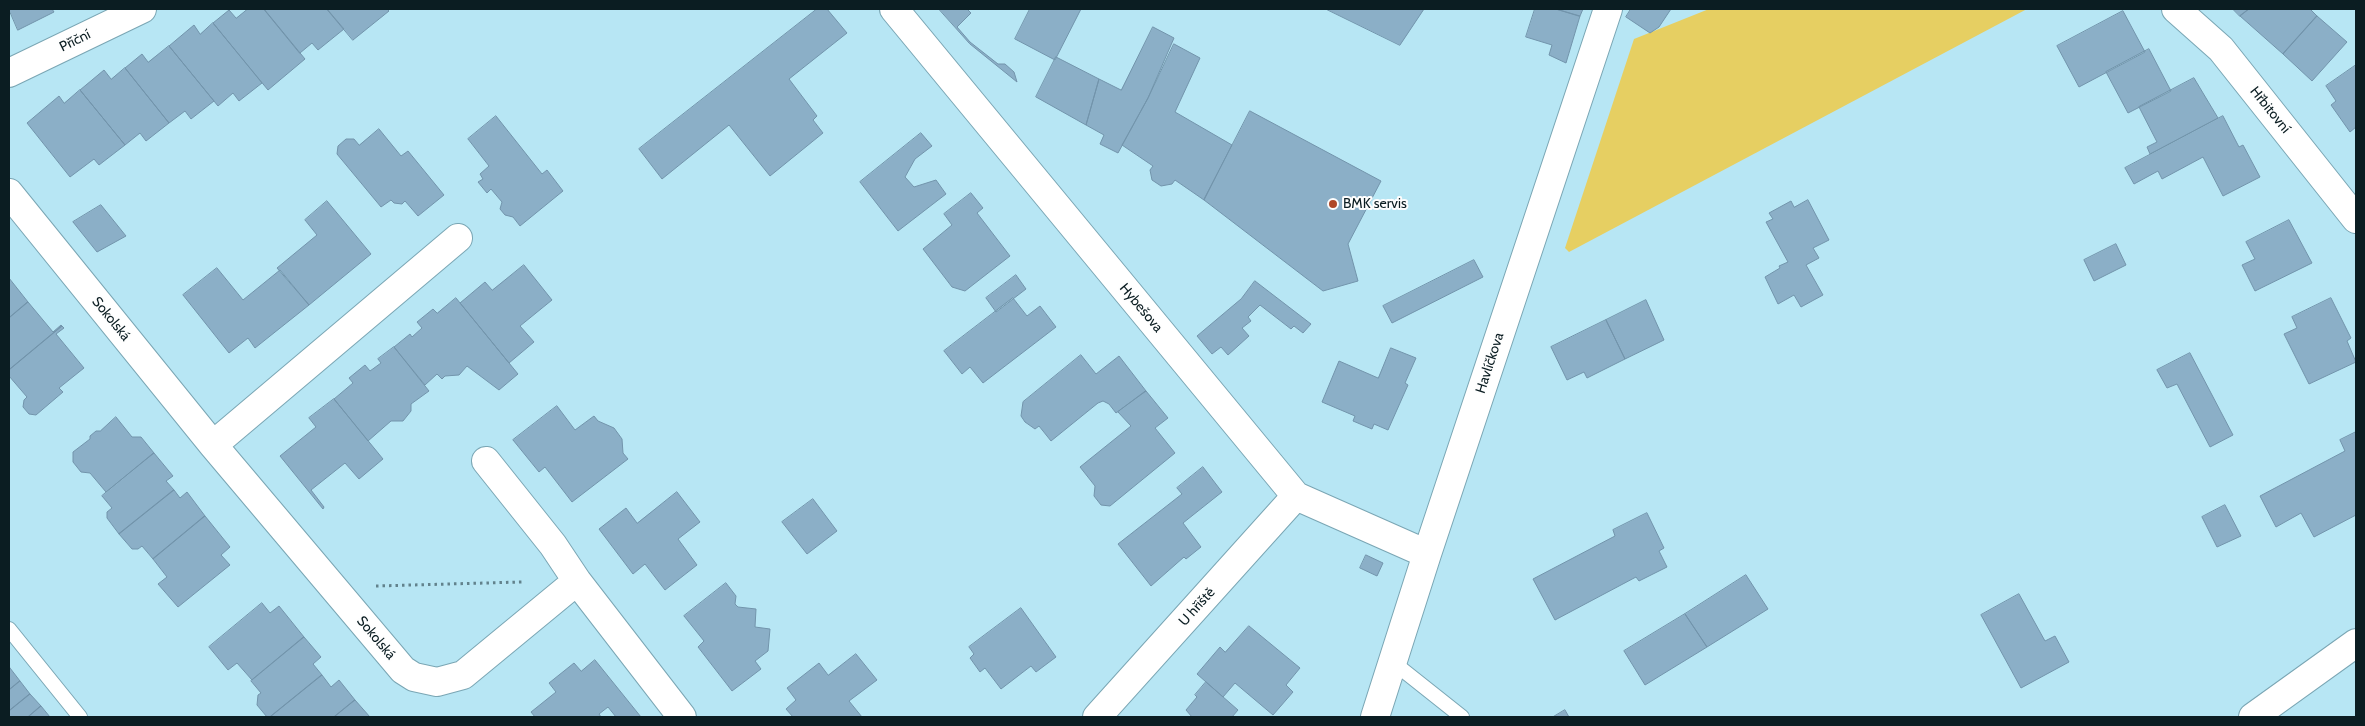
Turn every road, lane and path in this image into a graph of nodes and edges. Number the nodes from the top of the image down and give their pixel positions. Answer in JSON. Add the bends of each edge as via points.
{"nodes":[{"id":1,"x":142,"y":9,"type":"edge"},
{"id":2,"x":894,"y":9,"type":"edge"},
{"id":3,"x":1608,"y":9,"type":"edge"},
{"id":4,"x":2176,"y":9,"type":"edge"},
{"id":5,"x":9,"y":73,"type":"edge"},
{"id":6,"x":9,"y":193,"type":"edge"},
{"id":7,"x":2356,"y":219,"type":"edge"},
{"id":8,"x":458,"y":238,"type":"dead end"},
{"id":9,"x":214,"y":445,"type":"junction"},
{"id":10,"x":486,"y":461,"type":"dead end"},
{"id":11,"x":1296,"y":496,"type":"junction"},
{"id":12,"x":1427,"y":554,"type":"junction"},
{"id":13,"x":577,"y":581,"type":"junction"},
{"id":14,"x":528,"y":582,"type":"dead end"},
{"id":15,"x":332,"y":587,"type":"junction"},
{"id":16,"x":9,"y":629,"type":"edge"},
{"id":17,"x":2356,"y":643,"type":"edge"},
{"id":18,"x":1394,"y":663,"type":"junction"},
{"id":19,"x":80,"y":717,"type":"edge"},
{"id":20,"x":682,"y":717,"type":"edge"},
{"id":21,"x":1098,"y":717,"type":"edge"},
{"id":22,"x":1375,"y":717,"type":"edge"},
{"id":23,"x":1462,"y":717,"type":"edge"},
{"id":24,"x":2253,"y":717,"type":"edge"}],
"edges":[{"from":1,"to":5,"type":"street","name":"Příční"},
{"from":2,"to":11,"type":"street","name":"Hybešova"},
{"from":3,"to":12,"type":"street","name":"Havlíčkova"},
{"from":4,"to":7,"type":"street","name":"Hřbitovní","via":[[2221,49]]},
{"from":6,"to":9,"type":"street","name":"Sokolská"},
{"from":8,"to":9,"type":"street"},
{"from":9,"to":15,"type":"street","name":"Sokolská"},
{"from":10,"to":13,"type":"street","via":[[553,545]]},
{"from":11,"to":12,"type":"street","name":"Hybešova"},
{"from":11,"to":21,"type":"street","name":"U hřiště"},
{"from":12,"to":18,"type":"street","name":"Havlíčkova"},
{"from":13,"to":15,"type":"street","name":"Sokolská","via":[[462,675],[437,682],[414,677],[403,670]]},
{"from":13,"to":20,"type":"street"},
{"from":14,"to":15,"type":"path"},
{"from":16,"to":19,"type":"lane"},
{"from":17,"to":24,"type":"street"},
{"from":18,"to":22,"type":"street","name":"Havlíčkova"},
{"from":18,"to":23,"type":"lane"}]}
